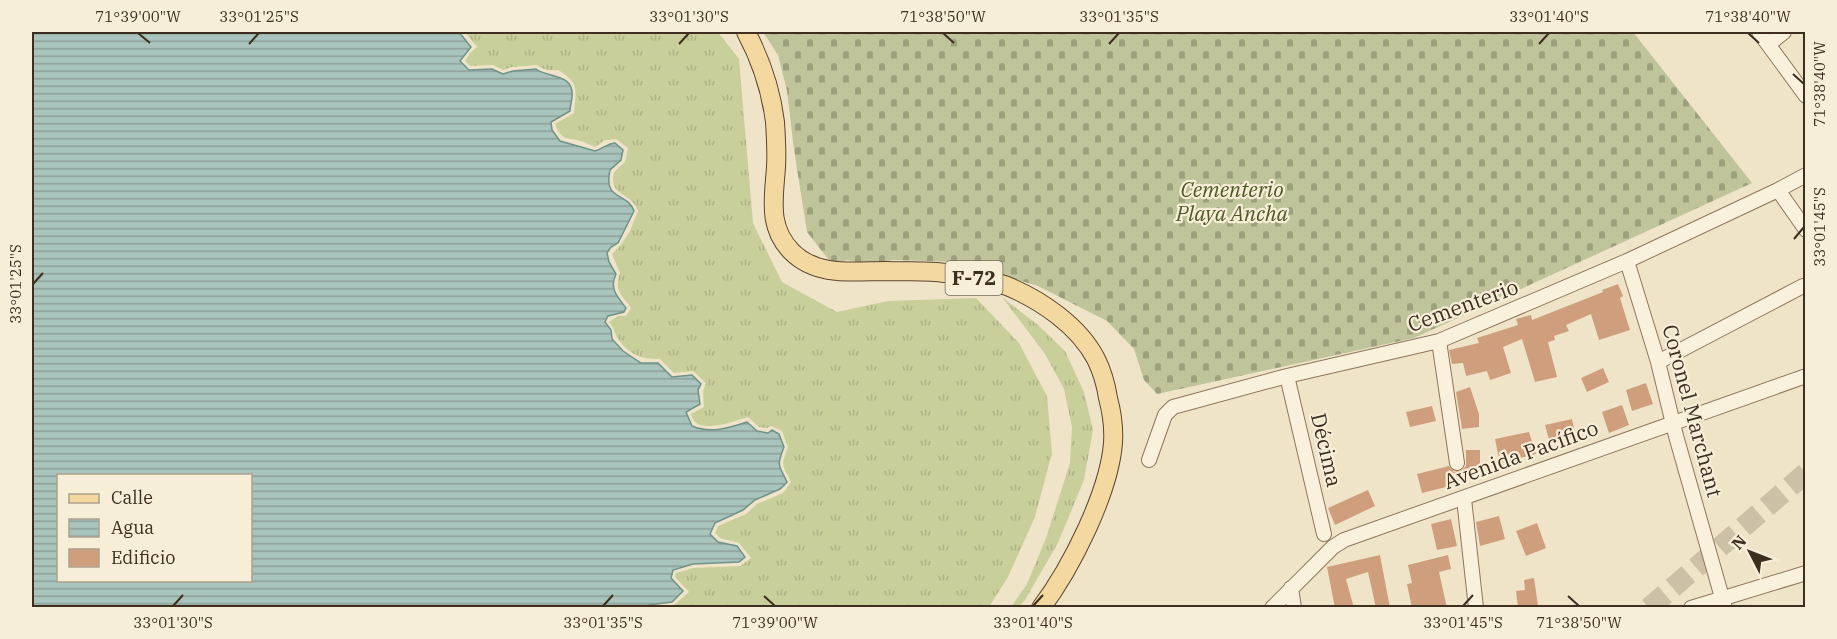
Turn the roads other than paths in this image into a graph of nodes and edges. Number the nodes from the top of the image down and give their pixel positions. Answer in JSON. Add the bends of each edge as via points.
{"nodes":[{"id":1,"x":746,"y":32,"type":"edge"},
{"id":2,"x":1759,"y":32,"type":"edge"},
{"id":3,"x":1784,"y":32,"type":"edge"},
{"id":4,"x":1769,"y":44,"type":"junction"},
{"id":5,"x":1806,"y":96,"type":"edge"},
{"id":6,"x":1806,"y":175,"type":"edge"},
{"id":7,"x":1778,"y":190,"type":"junction"},
{"id":8,"x":1806,"y":230,"type":"edge"},
{"id":9,"x":1627,"y":261,"type":"junction"},
{"id":10,"x":1803,"y":286,"type":"dead end"},
{"id":11,"x":1439,"y":341,"type":"junction"},
{"id":12,"x":1658,"y":362,"type":"junction"},
{"id":13,"x":1287,"y":376,"type":"junction"},
{"id":14,"x":1806,"y":376,"type":"edge"},
{"id":15,"x":1673,"y":423,"type":"junction"},
{"id":16,"x":1149,"y":460,"type":"dead end"},
{"id":17,"x":1457,"y":463,"type":"dead end"},
{"id":18,"x":1464,"y":499,"type":"junction"},
{"id":19,"x":1324,"y":534,"type":"dead end"},
{"id":20,"x":1806,"y":573,"type":"edge"},
{"id":21,"x":1291,"y":588,"type":"junction"},
{"id":22,"x":1724,"y":603,"type":"edge"},
{"id":23,"x":1041,"y":608,"type":"edge"},
{"id":24,"x":1272,"y":608,"type":"edge"},
{"id":25,"x":1294,"y":608,"type":"edge"},
{"id":26,"x":1476,"y":608,"type":"edge"},
{"id":27,"x":1690,"y":608,"type":"edge"}],
"edges":[{"from":1,"to":23,"type":"main road","number":"F-72","via":[[766,80],[774,120],[773,217],[792,253],[809,265],[829,271],[943,272],[1006,285],[1054,312],[1087,344],[1097,360],[1113,419],[1109,468],[1083,536]]},
{"from":2,"to":4,"type":"street"},
{"from":3,"to":4,"type":"street"},
{"from":4,"to":5,"type":"street"},
{"from":6,"to":7,"type":"street","name":"Cementerio"},
{"from":7,"to":8,"type":"street"},
{"from":7,"to":9,"type":"street","name":"Cementerio"},
{"from":9,"to":11,"type":"street","name":"Cementerio"},
{"from":9,"to":12,"type":"street","name":"Coronel Marchant"},
{"from":10,"to":12,"type":"street"},
{"from":11,"to":13,"type":"street","name":"Cementerio"},
{"from":11,"to":17,"type":"street"},
{"from":12,"to":15,"type":"street","name":"Coronel Marchant"},
{"from":13,"to":16,"type":"street","name":"Cementerio","via":[[1173,407],[1165,416]]},
{"from":13,"to":19,"type":"street","name":"Décima"},
{"from":14,"to":15,"type":"street","name":"Avenida Pacífico"},
{"from":15,"to":18,"type":"street","name":"Avenida Pacífico"},
{"from":15,"to":22,"type":"street","name":"Coronel Marchant"},
{"from":18,"to":21,"type":"street","name":"Avenida Pacífico","via":[[1344,540]]},
{"from":18,"to":26,"type":"street"},
{"from":20,"to":22,"type":"street"},
{"from":21,"to":24,"type":"street","name":"Avenida Pacífico"},
{"from":21,"to":25,"type":"street"},
{"from":22,"to":27,"type":"street"}]}
